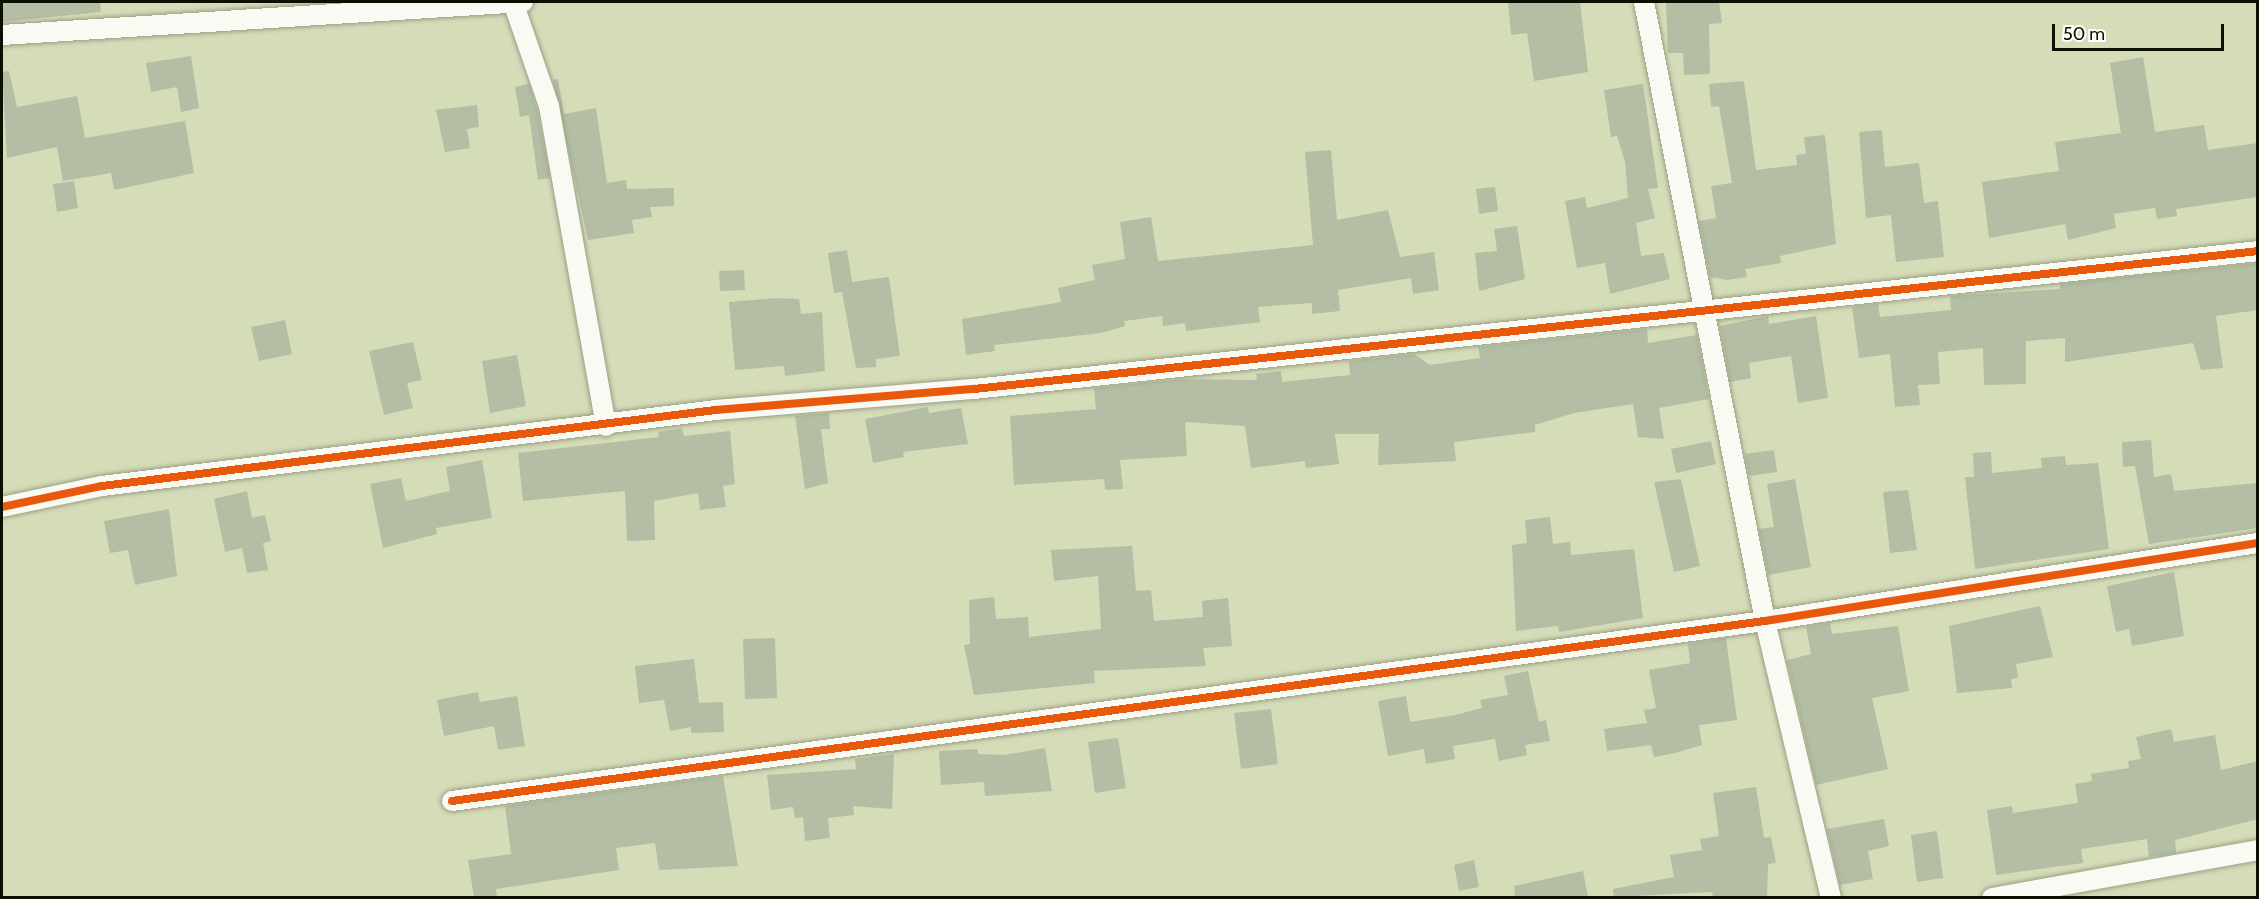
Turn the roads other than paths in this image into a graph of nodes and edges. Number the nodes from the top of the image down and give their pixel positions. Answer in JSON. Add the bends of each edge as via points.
{"nodes":[{"id":1,"x":1644,"y":2,"type":"edge"},
{"id":2,"x":519,"y":3,"type":"edge"},
{"id":3,"x":2,"y":35,"type":"edge"},
{"id":4,"x":2258,"y":251,"type":"edge"},
{"id":5,"x":1702,"y":307,"type":"junction"},
{"id":6,"x":606,"y":426,"type":"junction"},
{"id":7,"x":2,"y":507,"type":"edge"},
{"id":8,"x":2258,"y":543,"type":"edge"},
{"id":9,"x":1765,"y":621,"type":"junction"},
{"id":10,"x":452,"y":801,"type":"dead end"},
{"id":11,"x":2258,"y":850,"type":"edge"},
{"id":12,"x":1831,"y":897,"type":"edge"},
{"id":13,"x":1992,"y":897,"type":"edge"}],
"edges":[{"from":1,"to":5,"type":"street"},
{"from":2,"to":3,"type":"street"},
{"from":2,"to":6,"type":"street","via":[[549,106]]},
{"from":4,"to":5,"type":"street"},
{"from":5,"to":6,"type":"street","via":[[974,389],[716,410]]},
{"from":5,"to":9,"type":"street"},
{"from":6,"to":7,"type":"street","via":[[102,486]]},
{"from":8,"to":9,"type":"street"},
{"from":9,"to":10,"type":"street"},
{"from":9,"to":12,"type":"street"},
{"from":11,"to":13,"type":"street"}]}
